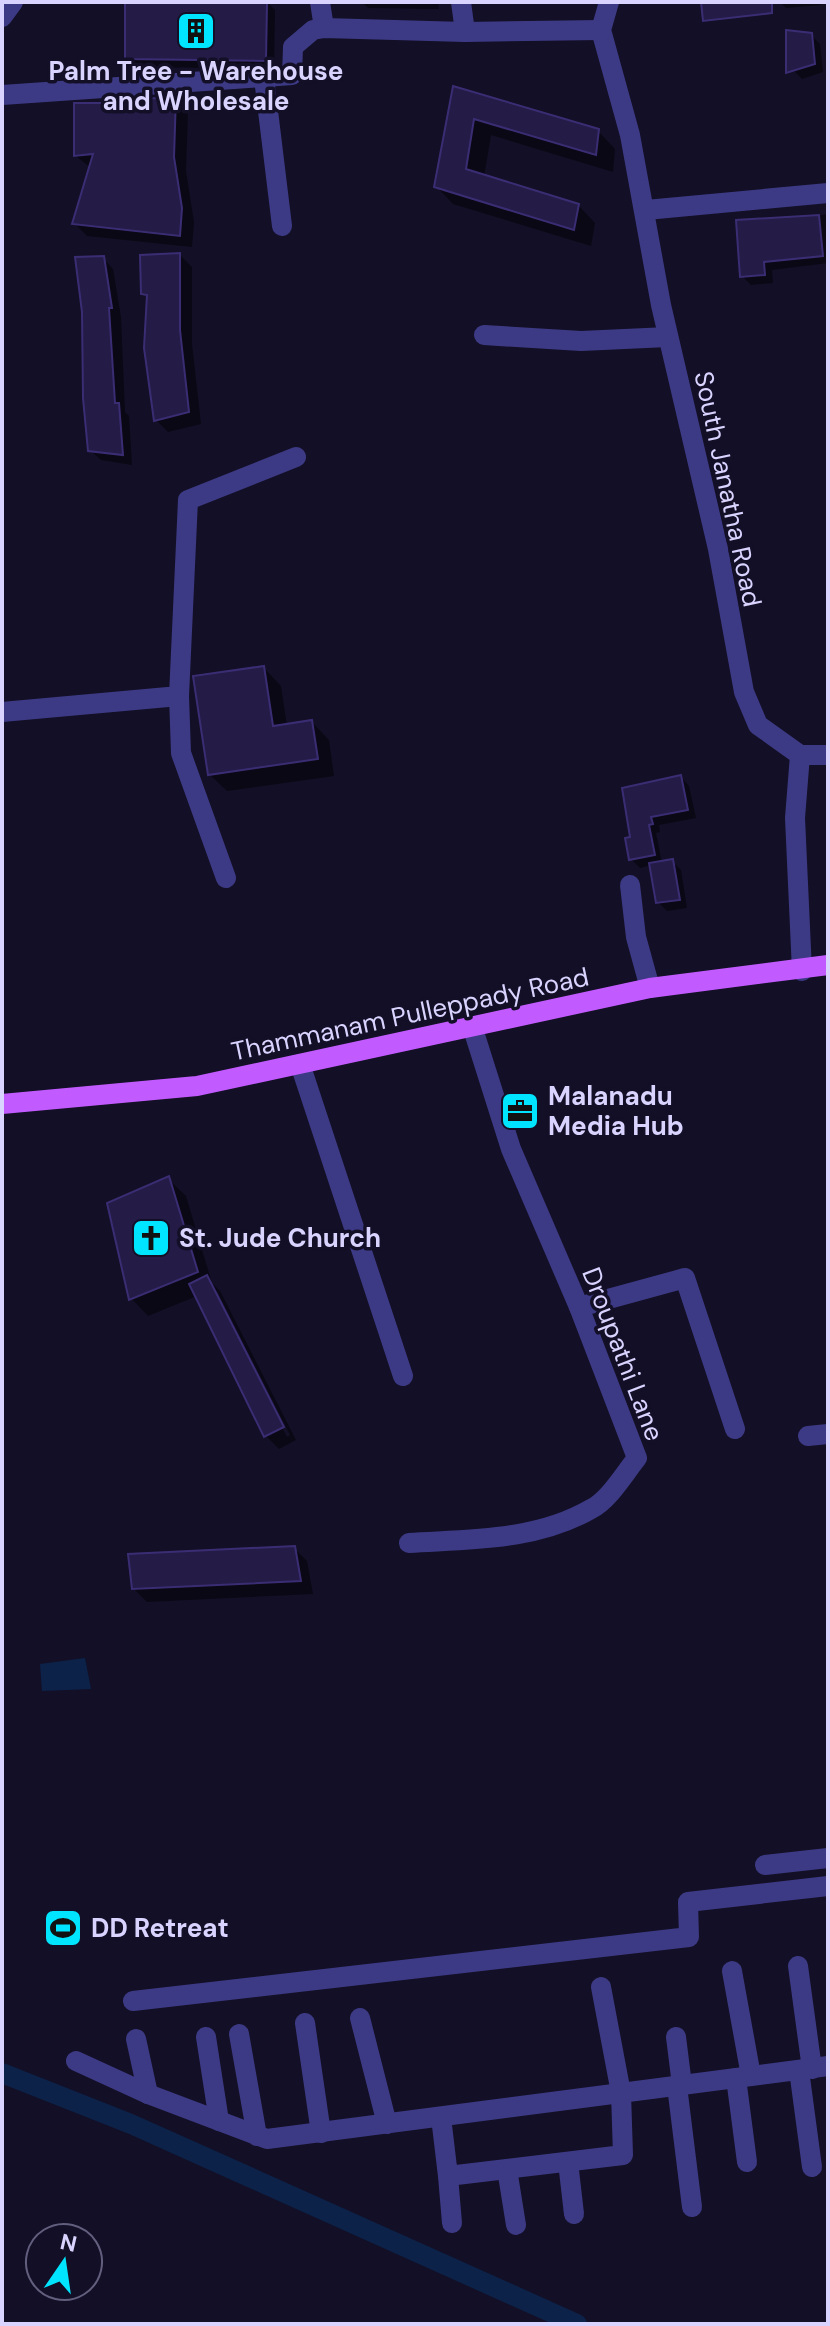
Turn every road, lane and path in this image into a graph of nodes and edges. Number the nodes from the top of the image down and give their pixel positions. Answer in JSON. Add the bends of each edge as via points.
{"nodes":[{"id":1,"x":13,"y":2,"type":"edge"},
{"id":2,"x":320,"y":2,"type":"edge"},
{"id":3,"x":461,"y":2,"type":"edge"},
{"id":4,"x":609,"y":2,"type":"edge"},
{"id":5,"x":2,"y":17,"type":"edge"},
{"id":6,"x":324,"y":28,"type":"junction"},
{"id":7,"x":601,"y":30,"type":"junction"},
{"id":8,"x":465,"y":32,"type":"junction"},
{"id":9,"x":264,"y":78,"type":"junction"},
{"id":10,"x":2,"y":95,"type":"edge"},
{"id":11,"x":828,"y":193,"type":"edge"},
{"id":12,"x":646,"y":210,"type":"junction"},
{"id":13,"x":282,"y":226,"type":"dead end"},
{"id":14,"x":484,"y":335,"type":"dead end"},
{"id":15,"x":668,"y":337,"type":"junction"},
{"id":16,"x":296,"y":457,"type":"dead end"},
{"id":17,"x":179,"y":696,"type":"junction"},
{"id":18,"x":2,"y":712,"type":"edge"},
{"id":19,"x":800,"y":755,"type":"junction"},
{"id":20,"x":828,"y":755,"type":"edge"},
{"id":21,"x":226,"y":878,"type":"dead end"},
{"id":22,"x":630,"y":885,"type":"dead end"},
{"id":23,"x":828,"y":965,"type":"edge"},
{"id":24,"x":802,"y":971,"type":"junction"},
{"id":25,"x":650,"y":988,"type":"junction"},
{"id":26,"x":473,"y":1029,"type":"junction"},
{"id":27,"x":300,"y":1064,"type":"junction"},
{"id":28,"x":2,"y":1104,"type":"edge"},
{"id":29,"x":579,"y":1307,"type":"junction"},
{"id":30,"x":403,"y":1376,"type":"dead end"},
{"id":31,"x":735,"y":1429,"type":"dead end"},
{"id":32,"x":409,"y":1543,"type":"dead end"},
{"id":33,"x":828,"y":1858,"type":"edge"},
{"id":34,"x":765,"y":1865,"type":"dead end"},
{"id":35,"x":828,"y":1886,"type":"edge"},
{"id":36,"x":798,"y":1966,"type":"dead end"},
{"id":37,"x":732,"y":1971,"type":"dead end"},
{"id":38,"x":601,"y":1987,"type":"dead end"},
{"id":39,"x":133,"y":2001,"type":"dead end"},
{"id":40,"x":360,"y":2018,"type":"dead end"},
{"id":41,"x":305,"y":2023,"type":"dead end"},
{"id":42,"x":239,"y":2034,"type":"dead end"},
{"id":43,"x":206,"y":2037,"type":"dead end"},
{"id":44,"x":676,"y":2037,"type":"dead end"},
{"id":45,"x":136,"y":2039,"type":"dead end"},
{"id":46,"x":76,"y":2061,"type":"dead end"},
{"id":47,"x":813,"y":2068,"type":"edge"},
{"id":48,"x":743,"y":2077,"type":"junction"},
{"id":49,"x":679,"y":2086,"type":"junction"},
{"id":50,"x":621,"y":2093,"type":"junction"},
{"id":51,"x":148,"y":2094,"type":"junction"},
{"id":52,"x":441,"y":2117,"type":"junction"},
{"id":53,"x":219,"y":2121,"type":"junction"},
{"id":54,"x":387,"y":2124,"type":"junction"},
{"id":55,"x":321,"y":2133,"type":"junction"},
{"id":56,"x":257,"y":2136,"type":"junction"},
{"id":57,"x":568,"y":2162,"type":"junction"},
{"id":58,"x":747,"y":2162,"type":"dead end"},
{"id":59,"x":812,"y":2167,"type":"dead end"},
{"id":60,"x":507,"y":2169,"type":"junction"},
{"id":61,"x":448,"y":2176,"type":"junction"},
{"id":62,"x":692,"y":2207,"type":"dead end"},
{"id":63,"x":574,"y":2214,"type":"dead end"},
{"id":64,"x":452,"y":2223,"type":"dead end"},
{"id":65,"x":516,"y":2225,"type":"dead end"}],
"edges":[{"from":1,"to":5,"type":"street"},
{"from":2,"to":6,"type":"street"},
{"from":3,"to":8,"type":"street"},
{"from":4,"to":7,"type":"street"},
{"from":6,"to":8,"type":"street"},
{"from":6,"to":9,"type":"street","via":[[313,30],[293,47],[292,75]]},
{"from":7,"to":8,"type":"street"},
{"from":7,"to":12,"type":"street","name":"South Janatha Road"},
{"from":9,"to":10,"type":"street"},
{"from":9,"to":13,"type":"street"},
{"from":11,"to":12,"type":"street"},
{"from":12,"to":15,"type":"street","name":"South Janatha Road"},
{"from":14,"to":15,"type":"street","via":[[581,341]]},
{"from":15,"to":19,"type":"street","name":"South Janatha Road","via":[[718,549],[744,692],[758,725]]},
{"from":16,"to":17,"type":"street","via":[[188,500]]},
{"from":17,"to":18,"type":"street"},
{"from":17,"to":21,"type":"street","via":[[181,753]]},
{"from":19,"to":20,"type":"street"},
{"from":19,"to":24,"type":"street","via":[[795,818]]},
{"from":22,"to":25,"type":"street","via":[[636,937]]},
{"from":23,"to":24,"type":"main road","name":"Thammanam Pulleppady Road"},
{"from":24,"to":25,"type":"main road","name":"Thammanam Pulleppady Road"},
{"from":25,"to":26,"type":"main road","name":"Thammanam Pulleppady Road"},
{"from":26,"to":27,"type":"main road","name":"Thammanam Pulleppady Road"},
{"from":26,"to":29,"type":"street","name":"Droupathi Lane","via":[[511,1149]]},
{"from":27,"to":28,"type":"main road","name":"Thammanam Pulleppady Road","via":[[197,1086]]},
{"from":27,"to":30,"type":"street"},
{"from":29,"to":31,"type":"street","via":[[685,1278]]},
{"from":29,"to":32,"type":"street","name":"Droupathi Lane","via":[[637,1458],[594,1508],[556,1524],[517,1536]]},
{"from":33,"to":34,"type":"street"},
{"from":35,"to":39,"type":"street","via":[[688,1902],[689,1937]]},
{"from":36,"to":47,"type":"street"},
{"from":37,"to":48,"type":"street"},
{"from":38,"to":50,"type":"street"},
{"from":40,"to":54,"type":"street"},
{"from":41,"to":55,"type":"street"},
{"from":42,"to":56,"type":"street"},
{"from":43,"to":53,"type":"street"},
{"from":44,"to":49,"type":"street"},
{"from":45,"to":51,"type":"street"},
{"from":46,"to":51,"type":"street"},
{"from":47,"to":48,"type":"street"},
{"from":47,"to":59,"type":"street"},
{"from":48,"to":49,"type":"street"},
{"from":48,"to":58,"type":"street"},
{"from":49,"to":50,"type":"street"},
{"from":49,"to":62,"type":"street"},
{"from":50,"to":52,"type":"street"},
{"from":50,"to":57,"type":"street","via":[[623,2155]]},
{"from":51,"to":53,"type":"street"},
{"from":52,"to":54,"type":"street"},
{"from":52,"to":61,"type":"street"},
{"from":53,"to":56,"type":"street"},
{"from":54,"to":55,"type":"street"},
{"from":55,"to":56,"type":"street"},
{"from":57,"to":60,"type":"street"},
{"from":57,"to":63,"type":"street"},
{"from":60,"to":61,"type":"street"},
{"from":60,"to":65,"type":"street"},
{"from":61,"to":64,"type":"street"}]}
